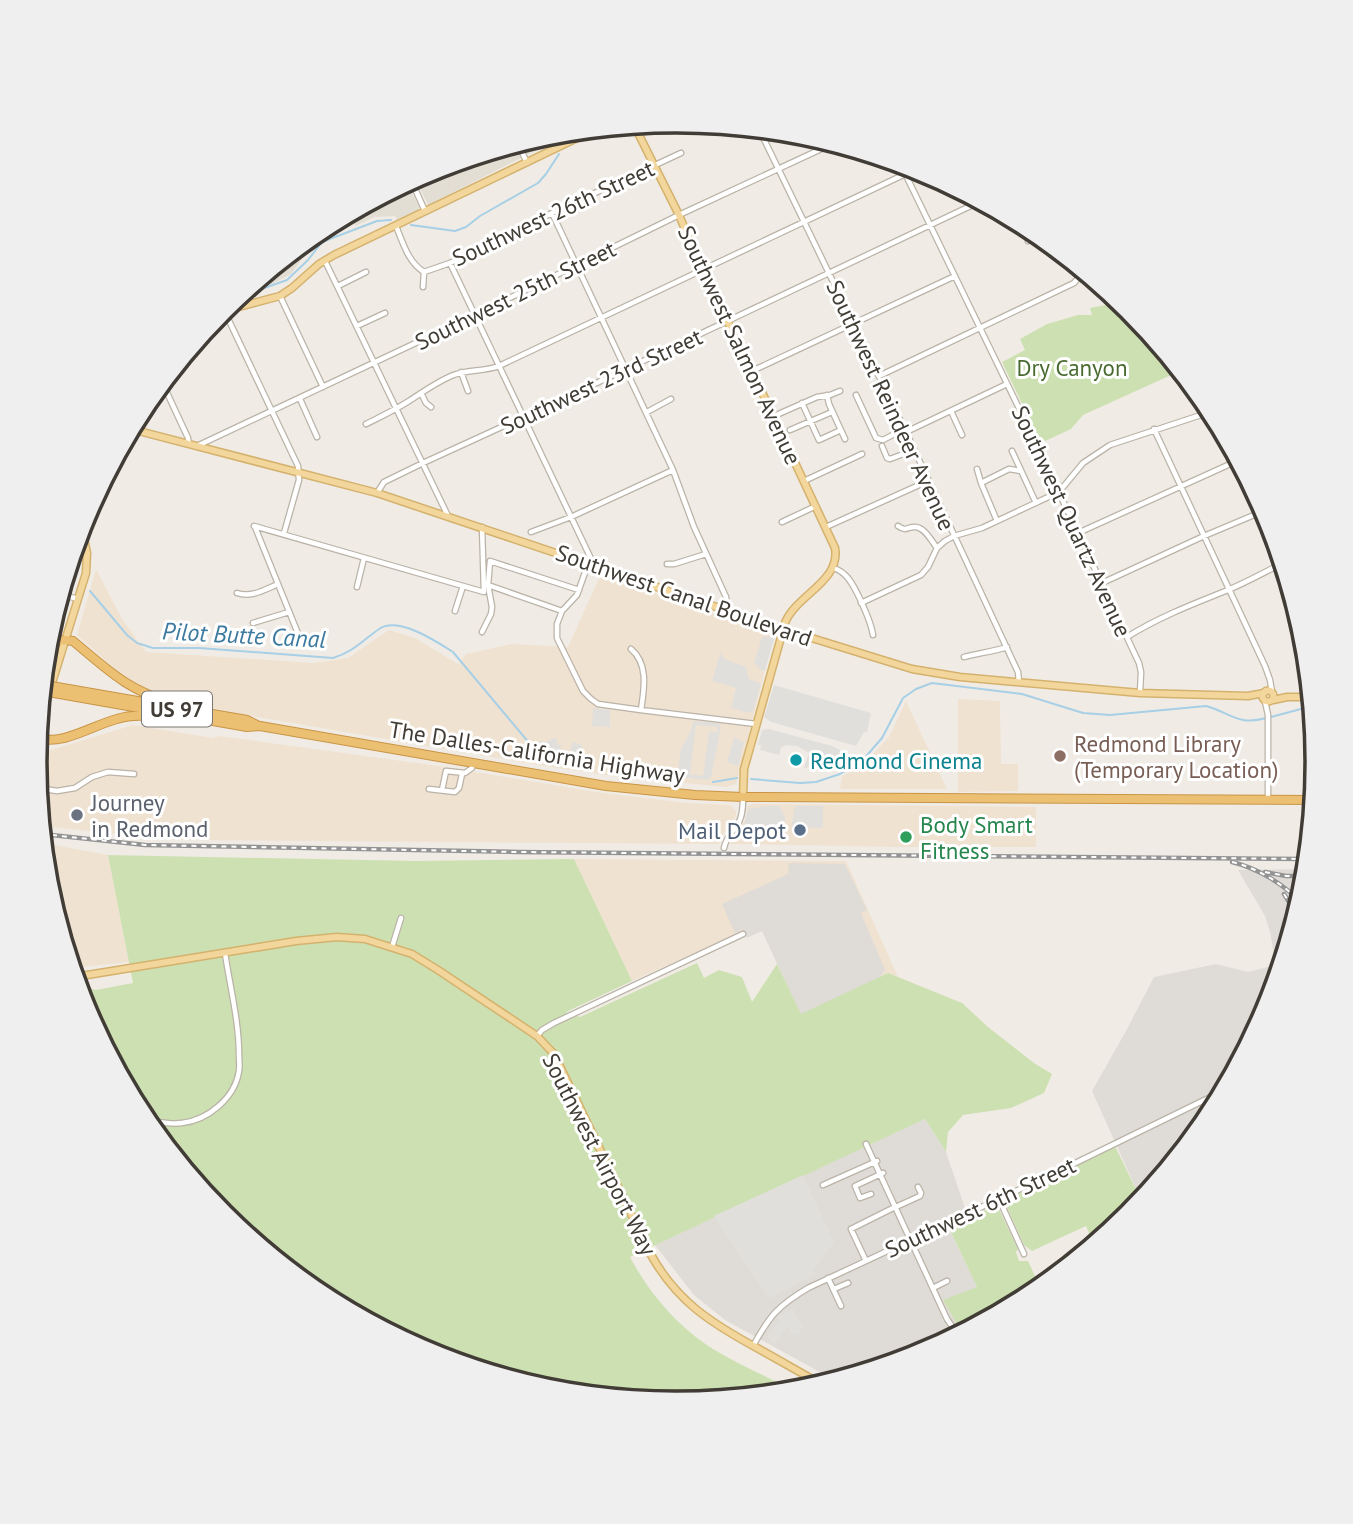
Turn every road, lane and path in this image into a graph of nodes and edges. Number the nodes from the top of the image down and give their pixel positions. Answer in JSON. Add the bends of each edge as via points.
{"nodes":[{"id":1,"x":638,"y":134,"type":"edge"},
{"id":2,"x":764,"y":139,"type":"edge"},
{"id":3,"x":569,"y":142,"type":"edge"},
{"id":4,"x":820,"y":150,"type":"edge"},
{"id":5,"x":522,"y":152,"type":"edge"},
{"id":6,"x":681,"y":153,"type":"dead end"},
{"id":7,"x":527,"y":163,"type":"junction"},
{"id":8,"x":653,"y":165,"type":"junction"},
{"id":9,"x":778,"y":169,"type":"junction"},
{"id":10,"x":903,"y":175,"type":"edge"},
{"id":11,"x":908,"y":177,"type":"edge"},
{"id":12,"x":416,"y":190,"type":"edge"},
{"id":13,"x":970,"y":206,"type":"edge"},
{"id":14,"x":425,"y":211,"type":"junction"},
{"id":15,"x":552,"y":213,"type":"junction"},
{"id":16,"x":678,"y":215,"type":"junction"},
{"id":17,"x":805,"y":222,"type":"junction"},
{"id":18,"x":930,"y":225,"type":"junction"},
{"id":19,"x":396,"y":226,"type":"junction"},
{"id":20,"x":325,"y":261,"type":"junction"},
{"id":21,"x":450,"y":263,"type":"junction"},
{"id":22,"x":577,"y":265,"type":"junction"},
{"id":23,"x":702,"y":270,"type":"junction"},
{"id":24,"x":366,"y":272,"type":"dead end"},
{"id":25,"x":425,"y":272,"type":"junction"},
{"id":26,"x":828,"y":273,"type":"junction"},
{"id":27,"x":955,"y":276,"type":"junction"},
{"id":28,"x":1077,"y":278,"type":"edge"},
{"id":29,"x":338,"y":286,"type":"junction"},
{"id":30,"x":423,"y":287,"type":"dead end"},
{"id":31,"x":280,"y":296,"type":"junction"},
{"id":32,"x":245,"y":305,"type":"edge"},
{"id":33,"x":385,"y":313,"type":"dead end"},
{"id":34,"x":475,"y":315,"type":"junction"},
{"id":35,"x":602,"y":318,"type":"junction"},
{"id":36,"x":727,"y":321,"type":"junction"},
{"id":37,"x":227,"y":322,"type":"edge"},
{"id":38,"x":853,"y":324,"type":"junction"},
{"id":39,"x":357,"y":326,"type":"junction"},
{"id":40,"x":981,"y":329,"type":"junction"},
{"id":41,"x":374,"y":364,"type":"junction"},
{"id":42,"x":499,"y":366,"type":"junction"},
{"id":43,"x":625,"y":369,"type":"junction"},
{"id":44,"x":752,"y":371,"type":"junction"},
{"id":45,"x":461,"y":372,"type":"junction"},
{"id":46,"x":879,"y":376,"type":"junction"},
{"id":47,"x":1007,"y":384,"type":"junction"},
{"id":48,"x":323,"y":387,"type":"junction"},
{"id":49,"x":468,"y":391,"type":"dead end"},
{"id":50,"x":840,"y":391,"type":"dead end"},
{"id":51,"x":167,"y":393,"type":"edge"},
{"id":52,"x":421,"y":393,"type":"junction"},
{"id":53,"x":827,"y":395,"type":"junction"},
{"id":54,"x":856,"y":395,"type":"dead end"},
{"id":55,"x":300,"y":399,"type":"junction"},
{"id":56,"x":671,"y":400,"type":"dead end"},
{"id":57,"x":802,"y":403,"type":"junction"},
{"id":58,"x":431,"y":407,"type":"dead end"},
{"id":59,"x":396,"y":409,"type":"junction"},
{"id":60,"x":272,"y":411,"type":"junction"},
{"id":61,"x":951,"y":411,"type":"junction"},
{"id":62,"x":647,"y":412,"type":"junction"},
{"id":63,"x":832,"y":412,"type":"junction"},
{"id":64,"x":1202,"y":415,"type":"edge"},
{"id":65,"x":774,"y":416,"type":"junction"},
{"id":66,"x":524,"y":418,"type":"junction"},
{"id":67,"x":810,"y":421,"type":"junction"},
{"id":68,"x":366,"y":424,"type":"dead end"},
{"id":69,"x":1154,"y":429,"type":"junction"},
{"id":70,"x":790,"y":430,"type":"dead end"},
{"id":71,"x":841,"y":430,"type":"junction"},
{"id":72,"x":905,"y":431,"type":"junction"},
{"id":73,"x":141,"y":432,"type":"edge"},
{"id":74,"x":962,"y":435,"type":"dead end"},
{"id":75,"x":317,"y":437,"type":"dead end"},
{"id":76,"x":845,"y":439,"type":"dead end"},
{"id":77,"x":189,"y":444,"type":"junction"},
{"id":78,"x":197,"y":446,"type":"junction"},
{"id":79,"x":882,"y":446,"type":"dead end"},
{"id":80,"x":914,"y":450,"type":"junction"},
{"id":81,"x":1012,"y":451,"type":"dead end"},
{"id":82,"x":862,"y":454,"type":"dead end"},
{"id":83,"x":423,"y":463,"type":"junction"},
{"id":84,"x":1230,"y":464,"type":"edge"},
{"id":85,"x":977,"y":469,"type":"dead end"},
{"id":86,"x":673,"y":470,"type":"junction"},
{"id":87,"x":1021,"y":471,"type":"junction"},
{"id":88,"x":299,"y":473,"type":"junction"},
{"id":89,"x":804,"y":481,"type":"junction"},
{"id":90,"x":928,"y":481,"type":"junction"},
{"id":91,"x":981,"y":483,"type":"junction"},
{"id":92,"x":1180,"y":487,"type":"junction"},
{"id":93,"x":1059,"y":492,"type":"junction"},
{"id":94,"x":377,"y":493,"type":"junction"},
{"id":95,"x":1036,"y":503,"type":"junction"},
{"id":96,"x":816,"y":506,"type":"junction"},
{"id":97,"x":1255,"y":515,"type":"edge"},
{"id":98,"x":448,"y":516,"type":"junction"},
{"id":99,"x":571,"y":517,"type":"junction"},
{"id":100,"x":997,"y":521,"type":"junction"},
{"id":101,"x":782,"y":522,"type":"dead end"},
{"id":102,"x":898,"y":526,"type":"dead end"},
{"id":103,"x":482,"y":527,"type":"junction"},
{"id":104,"x":826,"y":527,"type":"junction"},
{"id":105,"x":531,"y":532,"type":"dead end"},
{"id":106,"x":284,"y":533,"type":"junction"},
{"id":107,"x":1078,"y":534,"type":"junction"},
{"id":108,"x":954,"y":536,"type":"junction"},
{"id":109,"x":1203,"y":536,"type":"junction"},
{"id":110,"x":86,"y":547,"type":"edge"},
{"id":111,"x":937,"y":548,"type":"junction"},
{"id":112,"x":706,"y":554,"type":"junction"},
{"id":113,"x":364,"y":558,"type":"junction"},
{"id":114,"x":591,"y":564,"type":"junction"},
{"id":115,"x":667,"y":564,"type":"dead end"},
{"id":116,"x":834,"y":568,"type":"junction"},
{"id":117,"x":1274,"y":568,"type":"edge"},
{"id":118,"x":1102,"y":583,"type":"junction"},
{"id":119,"x":278,"y":584,"type":"junction"},
{"id":120,"x":488,"y":585,"type":"junction"},
{"id":121,"x":463,"y":586,"type":"junction"},
{"id":122,"x":357,"y":587,"type":"dead end"},
{"id":123,"x":1229,"y":589,"type":"junction"},
{"id":124,"x":579,"y":590,"type":"junction"},
{"id":125,"x":237,"y":593,"type":"dead end"},
{"id":126,"x":70,"y":597,"type":"edge"},
{"id":127,"x":79,"y":600,"type":"junction"},
{"id":128,"x":861,"y":603,"type":"junction"},
{"id":129,"x":727,"y":609,"type":"junction"},
{"id":130,"x":455,"y":611,"type":"dead end"},
{"id":131,"x":562,"y":611,"type":"junction"},
{"id":132,"x":289,"y":612,"type":"junction"},
{"id":133,"x":253,"y":623,"type":"dead end"},
{"id":134,"x":783,"y":629,"type":"junction"},
{"id":135,"x":482,"y":632,"type":"dead end"},
{"id":136,"x":873,"y":635,"type":"dead end"},
{"id":137,"x":1127,"y":637,"type":"junction"},
{"id":138,"x":65,"y":640,"type":"junction"},
{"id":139,"x":59,"y":641,"type":"edge"},
{"id":140,"x":301,"y":641,"type":"dead end"},
{"id":141,"x":1007,"y":648,"type":"junction"},
{"id":142,"x":631,"y":649,"type":"dead end"},
{"id":143,"x":964,"y":657,"type":"dead end"},
{"id":144,"x":53,"y":679,"type":"edge"},
{"id":145,"x":1019,"y":682,"type":"junction"},
{"id":146,"x":55,"y":690,"type":"joint"},
{"id":147,"x":1140,"y":693,"type":"junction"},
{"id":148,"x":1269,"y":696,"type":"junction"},
{"id":149,"x":1302,"y":697,"type":"edge"},
{"id":150,"x":641,"y":710,"type":"junction"},
{"id":151,"x":199,"y":712,"type":"junction"},
{"id":152,"x":232,"y":724,"type":"junction"},
{"id":153,"x":757,"y":724,"type":"junction"},
{"id":154,"x":260,"y":726,"type":"junction"},
{"id":155,"x":48,"y":738,"type":"edge"},
{"id":156,"x":473,"y":764,"type":"junction"},
{"id":157,"x":134,"y":774,"type":"dead end"},
{"id":158,"x":462,"y":774,"type":"junction"},
{"id":159,"x":429,"y":789,"type":"dead end"},
{"id":160,"x":48,"y":790,"type":"edge"},
{"id":161,"x":442,"y":790,"type":"junction"},
{"id":162,"x":743,"y":797,"type":"junction"},
{"id":163,"x":1268,"y":799,"type":"junction"},
{"id":164,"x":1304,"y":800,"type":"edge"},
{"id":165,"x":724,"y":848,"type":"dead end"},
{"id":166,"x":401,"y":919,"type":"dead end"},
{"id":167,"x":743,"y":934,"type":"dead end"},
{"id":168,"x":392,"y":947,"type":"junction"},
{"id":169,"x":225,"y":952,"type":"junction"},
{"id":170,"x":85,"y":975,"type":"edge"},
{"id":171,"x":537,"y":1037,"type":"junction"},
{"id":172,"x":1208,"y":1098,"type":"edge"},
{"id":173,"x":161,"y":1124,"type":"edge"},
{"id":174,"x":866,"y":1144,"type":"dead end"},
{"id":175,"x":877,"y":1161,"type":"dead end"},
{"id":176,"x":883,"y":1173,"type":"dead end"},
{"id":177,"x":823,"y":1185,"type":"dead end"},
{"id":178,"x":918,"y":1187,"type":"dead end"},
{"id":179,"x":871,"y":1194,"type":"dead end"},
{"id":180,"x":999,"y":1199,"type":"junction"},
{"id":181,"x":911,"y":1240,"type":"junction"},
{"id":182,"x":1024,"y":1254,"type":"dead end"},
{"id":183,"x":866,"y":1261,"type":"junction"},
{"id":184,"x":828,"y":1278,"type":"junction"},
{"id":185,"x":947,"y":1281,"type":"dead end"},
{"id":186,"x":848,"y":1283,"type":"dead end"},
{"id":187,"x":933,"y":1288,"type":"junction"},
{"id":188,"x":834,"y":1289,"type":"junction"},
{"id":189,"x":841,"y":1306,"type":"dead end"},
{"id":190,"x":953,"y":1327,"type":"edge"},
{"id":191,"x":753,"y":1346,"type":"junction"},
{"id":192,"x":808,"y":1377,"type":"edge"}],
"edges":[{"from":1,"to":8,"type":"main road","name":"Southwest Salmon Avenue"},
{"from":2,"to":9,"type":"street","name":"Southwest Reindeer Avenue"},
{"from":3,"to":7,"type":"main road"},
{"from":4,"to":9,"type":"street","name":"Southwest 25th Street"},
{"from":5,"to":7,"type":"street"},
{"from":6,"to":8,"type":"street","name":"Southwest 26th Street"},
{"from":7,"to":14,"type":"main road"},
{"from":8,"to":15,"type":"street","name":"Southwest 26th Street"},
{"from":8,"to":16,"type":"main road","name":"Southwest Salmon Avenue"},
{"from":9,"to":16,"type":"street","name":"Southwest 25th Street"},
{"from":9,"to":17,"type":"street","name":"Southwest Reindeer Avenue"},
{"from":10,"to":17,"type":"street"},
{"from":11,"to":18,"type":"street","name":"Southwest Quartz Avenue"},
{"from":12,"to":14,"type":"street"},
{"from":13,"to":18,"type":"street","name":"Southwest 23rd Street"},
{"from":14,"to":19,"type":"main road"},
{"from":15,"to":21,"type":"street","name":"Southwest 26th Street"},
{"from":15,"to":22,"type":"street"},
{"from":16,"to":22,"type":"street","name":"Southwest 25th Street"},
{"from":16,"to":23,"type":"main road","name":"Southwest Salmon Avenue"},
{"from":17,"to":23,"type":"street"},
{"from":17,"to":26,"type":"street","name":"Southwest Reindeer Avenue"},
{"from":18,"to":26,"type":"street","name":"Southwest 23rd Street"},
{"from":18,"to":27,"type":"street","name":"Southwest Quartz Avenue"},
{"from":19,"to":20,"type":"main road"},
{"from":19,"to":25,"type":"street","via":[[410,258]]},
{"from":20,"to":29,"type":"street"},
{"from":20,"to":31,"type":"main road"},
{"from":21,"to":25,"type":"street","name":"Southwest 26th Street"},
{"from":21,"to":34,"type":"street"},
{"from":22,"to":34,"type":"street","name":"Southwest 25th Street"},
{"from":22,"to":35,"type":"street"},
{"from":23,"to":35,"type":"street"},
{"from":23,"to":36,"type":"main road","name":"Southwest Salmon Avenue"},
{"from":24,"to":29,"type":"street"},
{"from":25,"to":30,"type":"street"},
{"from":26,"to":36,"type":"street","name":"Southwest 23rd Street"},
{"from":26,"to":38,"type":"street","name":"Southwest Reindeer Avenue"},
{"from":27,"to":38,"type":"street"},
{"from":27,"to":40,"type":"street","name":"Southwest Quartz Avenue"},
{"from":28,"to":40,"type":"street"},
{"from":29,"to":39,"type":"street"},
{"from":31,"to":32,"type":"main road"},
{"from":31,"to":48,"type":"street"},
{"from":33,"to":39,"type":"street"},
{"from":34,"to":41,"type":"street","name":"Southwest 25th Street"},
{"from":34,"to":42,"type":"street"},
{"from":35,"to":42,"type":"street"},
{"from":35,"to":43,"type":"street"},
{"from":36,"to":43,"type":"street","name":"Southwest 23rd Street"},
{"from":36,"to":44,"type":"main road","name":"Southwest Salmon Avenue"},
{"from":37,"to":60,"type":"street"},
{"from":38,"to":44,"type":"street"},
{"from":38,"to":46,"type":"street","name":"Southwest Reindeer Avenue"},
{"from":39,"to":41,"type":"street"},
{"from":40,"to":46,"type":"street"},
{"from":40,"to":47,"type":"street","name":"Southwest Quartz Avenue"},
{"from":41,"to":48,"type":"street","name":"Southwest 25th Street"},
{"from":41,"to":59,"type":"street"},
{"from":42,"to":45,"type":"street"},
{"from":42,"to":66,"type":"street"},
{"from":43,"to":62,"type":"street"},
{"from":43,"to":66,"type":"street","name":"Southwest 23rd Street"},
{"from":44,"to":65,"type":"main road","name":"Southwest Salmon Avenue"},
{"from":45,"to":49,"type":"street"},
{"from":45,"to":52,"type":"street"},
{"from":46,"to":72,"type":"street","name":"Southwest Reindeer Avenue"},
{"from":47,"to":61,"type":"street"},
{"from":47,"to":93,"type":"street","name":"Southwest Quartz Avenue"},
{"from":48,"to":55,"type":"street","name":"Southwest 25th Street"},
{"from":50,"to":53,"type":"street"},
{"from":51,"to":77,"type":"street"},
{"from":52,"to":58,"type":"street"},
{"from":52,"to":59,"type":"street"},
{"from":53,"to":57,"type":"street"},
{"from":53,"to":63,"type":"street"},
{"from":54,"to":72,"type":"street","via":[[876,438],[883,440]]},
{"from":55,"to":60,"type":"street","name":"Southwest 25th Street"},
{"from":55,"to":75,"type":"street"},
{"from":56,"to":62,"type":"street"},
{"from":57,"to":65,"type":"street"},
{"from":57,"to":67,"type":"street"},
{"from":59,"to":68,"type":"street"},
{"from":59,"to":83,"type":"street"},
{"from":60,"to":78,"type":"street","name":"Southwest 25th Street"},
{"from":60,"to":88,"type":"street"},
{"from":61,"to":72,"type":"street"},
{"from":61,"to":74,"type":"street"},
{"from":62,"to":86,"type":"street"},
{"from":63,"to":67,"type":"street"},
{"from":63,"to":71,"type":"street"},
{"from":64,"to":69,"type":"street"},
{"from":65,"to":89,"type":"main road","name":"Southwest Salmon Avenue"},
{"from":66,"to":83,"type":"street","name":"Southwest 23rd Street"},
{"from":66,"to":99,"type":"street"},
{"from":67,"to":70,"type":"street"},
{"from":67,"to":71,"type":"street","via":[[820,440]]},
{"from":69,"to":92,"type":"street"},
{"from":69,"to":93,"type":"street","via":[[1101,450],[1083,463]]},
{"from":71,"to":76,"type":"street"},
{"from":72,"to":80,"type":"street","name":"Southwest Reindeer Avenue"},
{"from":73,"to":77,"type":"main road","name":"Southwest Canal Boulevard"},
{"from":77,"to":78,"type":"main road","name":"Southwest Canal Boulevard"},
{"from":78,"to":88,"type":"main road","name":"Southwest Canal Boulevard"},
{"from":79,"to":80,"type":"street","via":[[890,459]]},
{"from":80,"to":90,"type":"street","name":"Southwest Reindeer Avenue"},
{"from":81,"to":87,"type":"street"},
{"from":82,"to":89,"type":"street"},
{"from":83,"to":94,"type":"street","name":"Southwest 23rd Street","via":[[384,482]]},
{"from":83,"to":98,"type":"street"},
{"from":84,"to":92,"type":"street"},
{"from":85,"to":91,"type":"street"},
{"from":86,"to":99,"type":"street"},
{"from":86,"to":112,"type":"street"},
{"from":87,"to":91,"type":"street","via":[[1009,469]]},
{"from":87,"to":95,"type":"street"},
{"from":88,"to":94,"type":"main road","name":"Southwest Canal Boulevard"},
{"from":88,"to":106,"type":"street"},
{"from":89,"to":96,"type":"main road","name":"Southwest Salmon Avenue"},
{"from":90,"to":104,"type":"street"},
{"from":90,"to":108,"type":"street","name":"Southwest Reindeer Avenue"},
{"from":91,"to":100,"type":"street"},
{"from":92,"to":107,"type":"street"},
{"from":92,"to":109,"type":"street"},
{"from":93,"to":95,"type":"street"},
{"from":93,"to":107,"type":"street","name":"Southwest Quartz Avenue"},
{"from":94,"to":98,"type":"main road","name":"Southwest Canal Boulevard"},
{"from":95,"to":100,"type":"street"},
{"from":96,"to":101,"type":"street"},
{"from":96,"to":104,"type":"main road","name":"Southwest Salmon Avenue"},
{"from":97,"to":109,"type":"street"},
{"from":98,"to":103,"type":"main road","name":"Southwest Canal Boulevard"},
{"from":99,"to":105,"type":"street"},
{"from":99,"to":114,"type":"street"},
{"from":100,"to":108,"type":"street"},
{"from":102,"to":111,"type":"street","via":[[921,529]]},
{"from":103,"to":114,"type":"main road","name":"Southwest Canal Boulevard"},
{"from":103,"to":121,"type":"street","via":[[484,592]]},
{"from":104,"to":116,"type":"main road","name":"Southwest Salmon Avenue","via":[[835,548]]},
{"from":106,"to":113,"type":"street"},
{"from":106,"to":119,"type":"street","via":[[254,526]]},
{"from":107,"to":118,"type":"street","name":"Southwest Quartz Avenue"},
{"from":108,"to":111,"type":"street"},
{"from":108,"to":141,"type":"street","name":"Southwest Reindeer Avenue"},
{"from":109,"to":118,"type":"street"},
{"from":109,"to":123,"type":"street"},
{"from":110,"to":127,"type":"main road","via":[[86,573]]},
{"from":111,"to":128,"type":"street","via":[[921,575]]},
{"from":112,"to":115,"type":"street"},
{"from":112,"to":129,"type":"street"},
{"from":113,"to":121,"type":"street"},
{"from":113,"to":122,"type":"street"},
{"from":114,"to":124,"type":"street"},
{"from":114,"to":129,"type":"main road","name":"Southwest Canal Boulevard"},
{"from":116,"to":128,"type":"street","via":[[853,584]]},
{"from":116,"to":134,"type":"main road","via":[[793,608]]},
{"from":117,"to":123,"type":"street"},
{"from":118,"to":137,"type":"street","name":"Southwest Quartz Avenue"},
{"from":119,"to":125,"type":"street","via":[[245,596]]},
{"from":119,"to":132,"type":"street"},
{"from":120,"to":124,"type":"street","via":[[490,561]]},
{"from":120,"to":131,"type":"street"},
{"from":120,"to":135,"type":"street","via":[[492,607]]},
{"from":121,"to":130,"type":"street"},
{"from":123,"to":137,"type":"street"},
{"from":123,"to":148,"type":"street","via":[[1269,678]]},
{"from":124,"to":131,"type":"street"},
{"from":126,"to":127,"type":"street"},
{"from":127,"to":138,"type":"main road"},
{"from":128,"to":136,"type":"street"},
{"from":129,"to":134,"type":"main road","name":"Southwest Canal Boulevard"},
{"from":131,"to":150,"type":"street","via":[[557,638],[583,691],[598,704]]},
{"from":132,"to":133,"type":"street"},
{"from":132,"to":140,"type":"street"},
{"from":134,"to":145,"type":"main road","name":"Southwest Canal Boulevard","via":[[912,669]]},
{"from":134,"to":153,"type":"main road"},
{"from":137,"to":147,"type":"street","name":"Southwest Quartz Avenue","via":[[1141,668]]},
{"from":138,"to":139,"type":"highway"},
{"from":138,"to":144,"type":"main road"},
{"from":138,"to":151,"type":"highway","via":[[73,641],[136,690]]},
{"from":141,"to":143,"type":"street"},
{"from":141,"to":145,"type":"street","name":"Southwest Reindeer Avenue"},
{"from":142,"to":150,"type":"street","via":[[642,664]]},
{"from":145,"to":147,"type":"main road","name":"Southwest Canal Boulevard"},
{"from":146,"to":151,"type":"highway","name":"The Dalles-California Highway","number":"US 97"},
{"from":146,"to":152,"type":"highway","name":"The Dalles-California Highway","number":"US 97"},
{"from":147,"to":148,"type":"main road","name":"Southwest Canal Boulevard"},
{"from":148,"to":149,"type":"main road","name":"Southwest Canal Boulevard"},
{"from":148,"to":163,"type":"street"},
{"from":150,"to":153,"type":"street"},
{"from":151,"to":154,"type":"highway","name":"The Dalles-California Highway","number":"US 97"},
{"from":152,"to":154,"type":"highway","name":"The Dalles-California Highway","number":"US 97"},
{"from":152,"to":155,"type":"highway","via":[[130,716]]},
{"from":153,"to":162,"type":"main road","via":[[744,769]]},
{"from":154,"to":156,"type":"highway","name":"The Dalles-California Highway","number":"US 97"},
{"from":156,"to":158,"type":"street"},
{"from":156,"to":162,"type":"highway","name":"The Dalles-California Highway","number":"US 97","via":[[647,792]]},
{"from":157,"to":160,"type":"street","via":[[108,772],[75,788]]},
{"from":158,"to":161,"type":"street","via":[[457,791]]},
{"from":158,"to":161,"type":"street","via":[[446,771]]},
{"from":159,"to":161,"type":"street"},
{"from":162,"to":163,"type":"highway","name":"The Dalles-California Highway","number":"US 97"},
{"from":162,"to":165,"type":"street","via":[[740,820]]},
{"from":163,"to":164,"type":"highway","name":"The Dalles-California Highway","number":"US 97"},
{"from":166,"to":168,"type":"street"},
{"from":167,"to":171,"type":"street","via":[[554,1023]]},
{"from":168,"to":169,"type":"main road","name":"Southwest Airport Way","via":[[337,936]]},
{"from":168,"to":171,"type":"main road","name":"Southwest Airport Way","via":[[438,970]]},
{"from":169,"to":170,"type":"main road","name":"Southwest Airport Way"},
{"from":169,"to":173,"type":"street","via":[[239,1040],[239,1072],[230,1095],[214,1110],[183,1123]]},
{"from":171,"to":191,"type":"main road","name":"Southwest Airport Way","via":[[554,1054],[663,1275],[700,1314]]},
{"from":172,"to":180,"type":"street","name":"Southwest 6th Street"},
{"from":174,"to":181,"type":"street"},
{"from":175,"to":177,"type":"street"},
{"from":176,"to":179,"type":"street","via":[[855,1186],[860,1198]]},
{"from":178,"to":183,"type":"street","via":[[920,1196],[851,1229]]},
{"from":180,"to":181,"type":"street","name":"Southwest 6th Street"},
{"from":180,"to":182,"type":"street"},
{"from":181,"to":183,"type":"street","name":"Southwest 6th Street"},
{"from":181,"to":187,"type":"street"},
{"from":183,"to":184,"type":"street","name":"Southwest 6th Street"},
{"from":184,"to":188,"type":"street"},
{"from":184,"to":191,"type":"street","name":"Southwest 6th Street","via":[[776,1310]]},
{"from":185,"to":187,"type":"street"},
{"from":186,"to":188,"type":"street"},
{"from":187,"to":190,"type":"street"},
{"from":188,"to":189,"type":"street"},
{"from":191,"to":192,"type":"main road","name":"Southwest Airport Way"}]}
